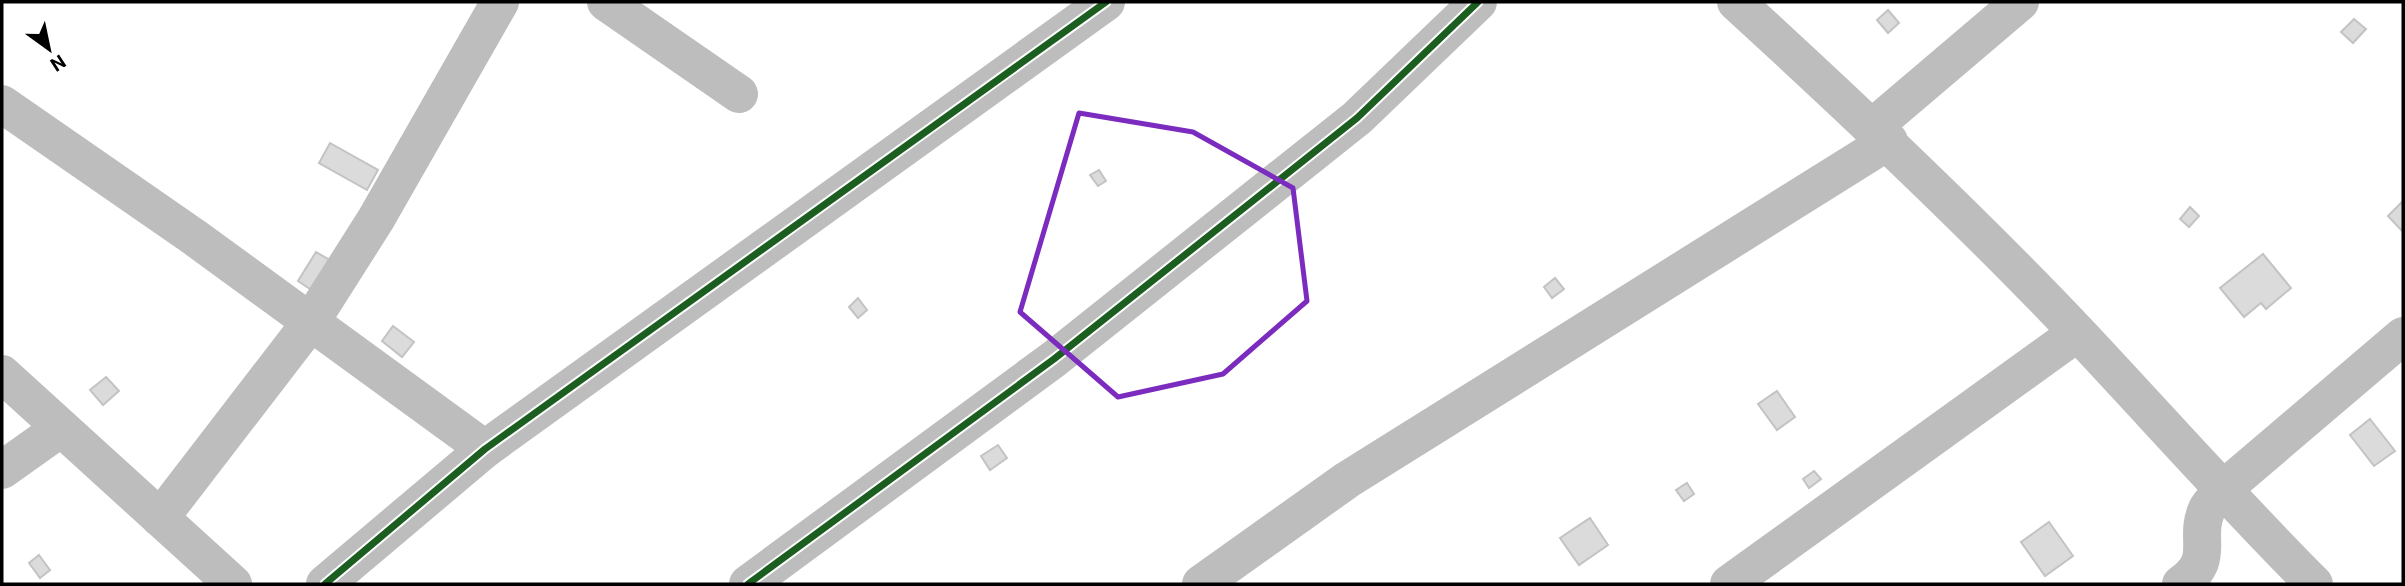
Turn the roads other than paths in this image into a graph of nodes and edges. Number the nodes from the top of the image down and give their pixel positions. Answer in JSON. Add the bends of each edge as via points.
{"nodes":[{"id":1,"x":500,"y":2,"type":"edge"},
{"id":2,"x":606,"y":2,"type":"edge"},
{"id":3,"x":1106,"y":2,"type":"edge"},
{"id":4,"x":1478,"y":2,"type":"edge"},
{"id":5,"x":1736,"y":2,"type":"edge"},
{"id":6,"x":2020,"y":2,"type":"edge"},
{"id":7,"x":738,"y":94,"type":"dead end"},
{"id":8,"x":2,"y":104,"type":"edge"},
{"id":9,"x":1881,"y":134,"type":"junction"},
{"id":10,"x":310,"y":323,"type":"junction"},
{"id":11,"x":2077,"y":333,"type":"junction"},
{"id":12,"x":2403,"y":336,"type":"edge"},
{"id":13,"x":2,"y":374,"type":"edge"},
{"id":14,"x":61,"y":428,"type":"junction"},
{"id":15,"x":485,"y":449,"type":"junction"},
{"id":16,"x":2,"y":470,"type":"edge"},
{"id":17,"x":2221,"y":491,"type":"junction"},
{"id":18,"x":160,"y":518,"type":"junction"},
{"id":19,"x":233,"y":584,"type":"edge"},
{"id":20,"x":325,"y":584,"type":"edge"},
{"id":21,"x":748,"y":584,"type":"edge"},
{"id":22,"x":1201,"y":584,"type":"edge"},
{"id":23,"x":1729,"y":584,"type":"edge"},
{"id":24,"x":2181,"y":584,"type":"edge"},
{"id":25,"x":2314,"y":584,"type":"edge"}],
"edges":[{"from":1,"to":10,"type":"street","via":[[383,207]]},
{"from":2,"to":7,"type":"street"},
{"from":3,"to":15,"type":"street"},
{"from":4,"to":21,"type":"street","via":[[1357,118],[1054,359]]},
{"from":5,"to":9,"type":"street"},
{"from":6,"to":9,"type":"street"},
{"from":8,"to":10,"type":"street"},
{"from":9,"to":11,"type":"street"},
{"from":9,"to":22,"type":"street","via":[[1347,480]]},
{"from":10,"to":15,"type":"street"},
{"from":10,"to":18,"type":"street"},
{"from":11,"to":17,"type":"street"},
{"from":11,"to":23,"type":"street"},
{"from":12,"to":17,"type":"street"},
{"from":13,"to":14,"type":"street"},
{"from":14,"to":16,"type":"street"},
{"from":14,"to":18,"type":"street"},
{"from":15,"to":20,"type":"street"},
{"from":17,"to":24,"type":"street","via":[[2207,508],[2201,563]]},
{"from":17,"to":25,"type":"street"},
{"from":18,"to":19,"type":"street"}]}
